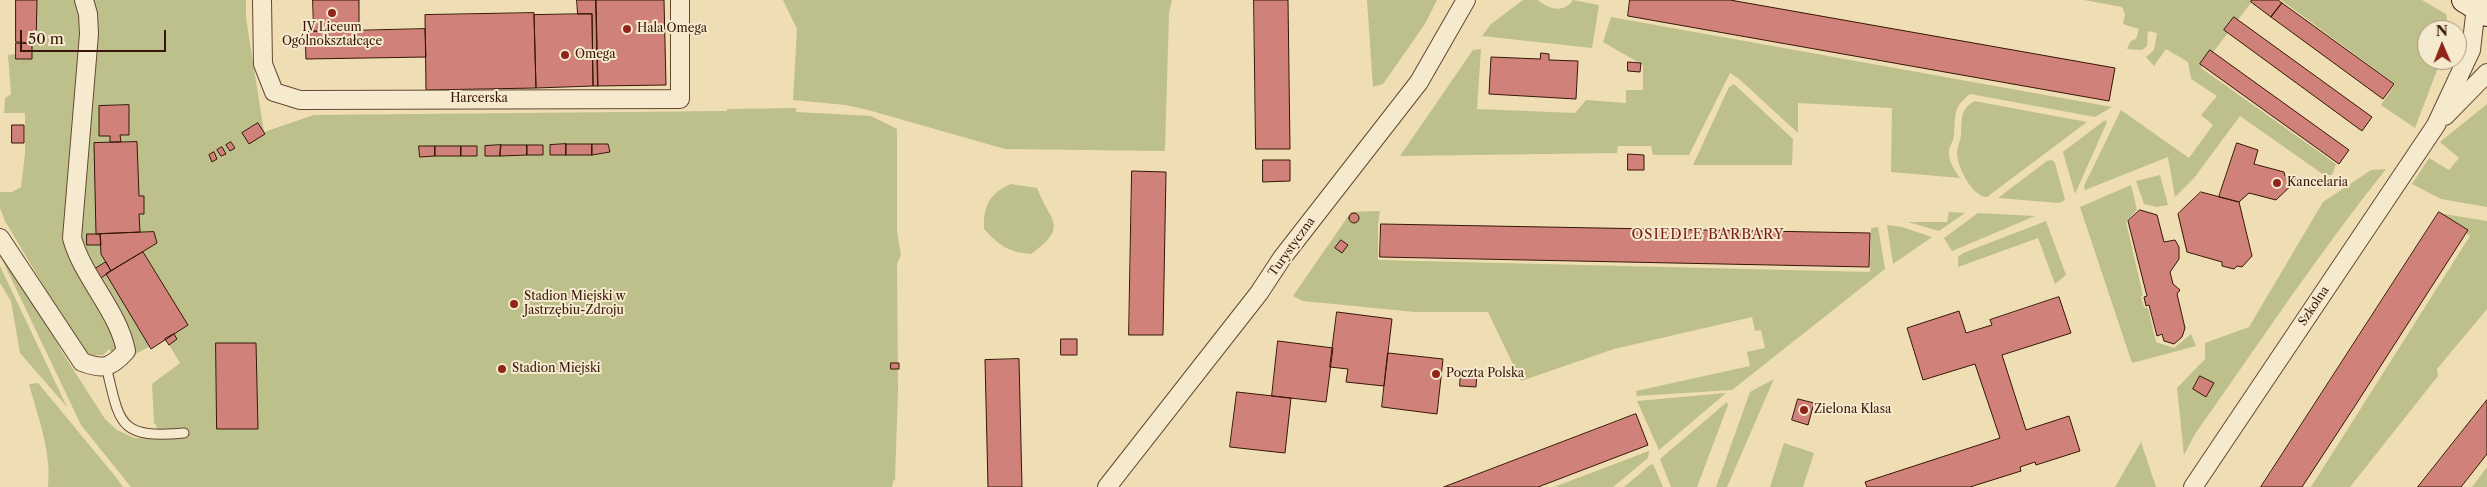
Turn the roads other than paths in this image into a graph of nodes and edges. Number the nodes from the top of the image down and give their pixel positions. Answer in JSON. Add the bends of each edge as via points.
{"nodes":[{"id":1,"x":84,"y":0,"type":"edge"},
{"id":2,"x":262,"y":0,"type":"edge"},
{"id":3,"x":680,"y":0,"type":"edge"},
{"id":4,"x":1466,"y":0,"type":"edge"},
{"id":5,"x":2476,"y":7,"type":"edge"},
{"id":6,"x":2487,"y":73,"type":"edge"},
{"id":7,"x":2436,"y":125,"type":"junction"},
{"id":8,"x":0,"y":238,"type":"edge"},
{"id":9,"x":106,"y":366,"type":"junction"},
{"id":10,"x":184,"y":434,"type":"dead end"},
{"id":11,"x":1107,"y":487,"type":"edge"},
{"id":12,"x":2193,"y":487,"type":"edge"}],
"edges":[{"from":1,"to":9,"type":"street","via":[[89,34],[72,238],[77,256],[123,336],[126,351],[115,364]]},
{"from":2,"to":3,"type":"street","name":"Harcerska","via":[[263,64],[274,92],[300,100],[680,99]]},
{"from":4,"to":11,"type":"street","name":"Turystyczna","via":[[1419,82]]},
{"from":5,"to":7,"type":"street","name":"Szkolna","via":[[2471,50]]},
{"from":6,"to":7,"type":"street","name":"Szkolna"},
{"from":7,"to":12,"type":"street","name":"Szkolna"},
{"from":8,"to":9,"type":"street","via":[[82,362],[96,368]]},
{"from":9,"to":10,"type":"lane","via":[[119,416],[132,429],[143,434]]}]}
